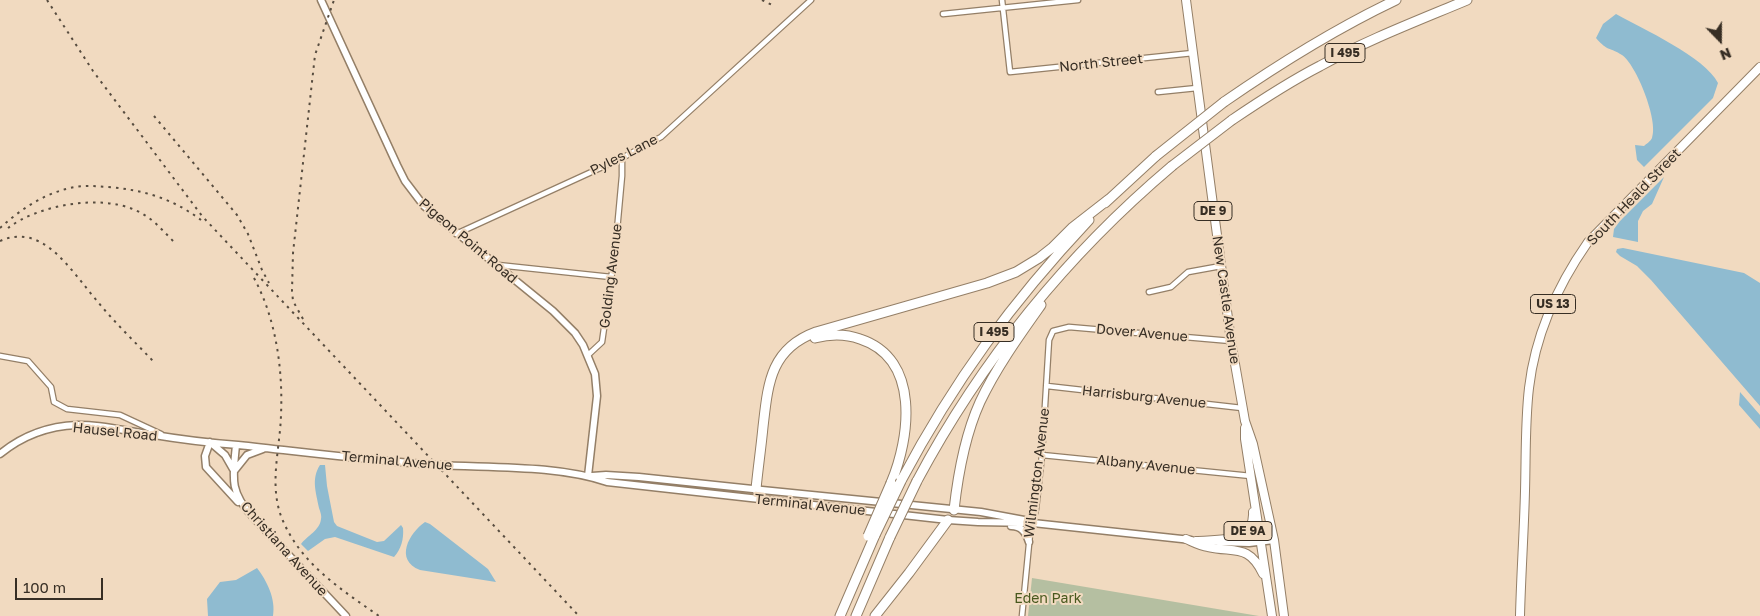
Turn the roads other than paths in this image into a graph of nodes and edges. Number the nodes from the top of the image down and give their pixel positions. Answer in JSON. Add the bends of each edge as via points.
{"nodes":[{"id":1,"x":321,"y":0,"type":"edge"},
{"id":2,"x":811,"y":0,"type":"edge"},
{"id":3,"x":1002,"y":0,"type":"edge"},
{"id":4,"x":1078,"y":0,"type":"edge"},
{"id":5,"x":1186,"y":0,"type":"edge"},
{"id":6,"x":1396,"y":0,"type":"edge"},
{"id":7,"x":1466,"y":0,"type":"edge"},
{"id":8,"x":1003,"y":8,"type":"junction"},
{"id":9,"x":943,"y":14,"type":"dead end"},
{"id":10,"x":1192,"y":53,"type":"junction"},
{"id":11,"x":1760,"y":67,"type":"edge"},
{"id":12,"x":1197,"y":88,"type":"junction"},
{"id":13,"x":1158,"y":92,"type":"dead end"},
{"id":14,"x":622,"y":158,"type":"junction"},
{"id":15,"x":1109,"y":199,"type":"junction"},
{"id":16,"x":456,"y":234,"type":"junction"},
{"id":17,"x":1080,"y":253,"type":"junction"},
{"id":18,"x":496,"y":265,"type":"junction"},
{"id":19,"x":1220,"y":266,"type":"junction"},
{"id":20,"x":611,"y":277,"type":"junction"},
{"id":21,"x":1149,"y":292,"type":"dead end"},
{"id":22,"x":1053,"y":331,"type":"joint"},
{"id":23,"x":1231,"y":341,"type":"junction"},
{"id":24,"x":588,"y":355,"type":"junction"},
{"id":25,"x":0,"y":356,"type":"edge"},
{"id":26,"x":1047,"y":386,"type":"junction"},
{"id":27,"x":1242,"y":408,"type":"junction"},
{"id":28,"x":1245,"y":421,"type":"junction"},
{"id":29,"x":169,"y":438,"type":"junction"},
{"id":30,"x":210,"y":442,"type":"junction"},
{"id":31,"x":236,"y":445,"type":"junction"},
{"id":32,"x":266,"y":448,"type":"junction"},
{"id":33,"x":0,"y":454,"type":"edge"},
{"id":34,"x":1042,"y":455,"type":"junction"},
{"id":35,"x":234,"y":471,"type":"junction"},
{"id":36,"x":588,"y":476,"type":"junction"},
{"id":37,"x":1251,"y":478,"type":"junction"},
{"id":38,"x":759,"y":489,"type":"junction"},
{"id":39,"x":757,"y":500,"type":"junction"},
{"id":40,"x":244,"y":507,"type":"junction"},
{"id":41,"x":954,"y":510,"type":"junction"},
{"id":42,"x":948,"y":520,"type":"junction"},
{"id":43,"x":978,"y":522,"type":"junction"},
{"id":44,"x":1033,"y":523,"type":"junction"},
{"id":45,"x":872,"y":536,"type":"junction"},
{"id":46,"x":1186,"y":539,"type":"junction"},
{"id":47,"x":1196,"y":540,"type":"junction"},
{"id":48,"x":1274,"y":540,"type":"junction"},
{"id":49,"x":1029,"y":542,"type":"junction"},
{"id":50,"x":1262,"y":542,"type":"junction"},
{"id":51,"x":1266,"y":581,"type":"junction"},
{"id":52,"x":346,"y":616,"type":"edge"},
{"id":53,"x":840,"y":616,"type":"edge"},
{"id":54,"x":856,"y":616,"type":"edge"},
{"id":55,"x":875,"y":616,"type":"edge"},
{"id":56,"x":1022,"y":616,"type":"edge"},
{"id":57,"x":1272,"y":616,"type":"edge"},
{"id":58,"x":1284,"y":616,"type":"edge"},
{"id":59,"x":1520,"y":616,"type":"edge"}],
"edges":[{"from":1,"to":16,"type":"main road","name":"Pigeon Point Road","via":[[405,181],[424,206]]},
{"from":2,"to":14,"type":"street","name":"Pyles Lane","via":[[661,136]]},
{"from":3,"to":8,"type":"street"},
{"from":4,"to":8,"type":"street"},
{"from":5,"to":10,"type":"main road","name":"New Castle Avenue","number":"DE 9"},
{"from":6,"to":15,"type":"highway","number":"I 495","bridge":true,"via":[[1313,44],[1224,102],[1156,156]]},
{"from":7,"to":17,"type":"highway","number":"I 495","bridge":true,"via":[[1331,60],[1232,120],[1172,166]]},
{"from":8,"to":9,"type":"street"},
{"from":8,"to":10,"type":"street","name":"North Street","via":[[1010,72]]},
{"from":10,"to":12,"type":"main road","name":"New Castle Avenue","number":"DE 9"},
{"from":11,"to":59,"type":"main road","name":"South Heald Street","number":"US 13","via":[[1588,242],[1558,291],[1535,353],[1529,387]]},
{"from":12,"to":13,"type":"street"},
{"from":12,"to":19,"type":"main road","name":"New Castle Avenue","number":"DE 9"},
{"from":14,"to":16,"type":"street","name":"Pyles Lane"},
{"from":14,"to":20,"type":"street","name":"Golding Avenue"},
{"from":15,"to":38,"type":"highway","via":[[1049,251],[1010,275],[822,330],[792,345],[777,362],[769,381]]},
{"from":15,"to":45,"type":"highway","number":"I 495","bridge":true,"via":[[1051,260],[996,328],[921,443]]},
{"from":16,"to":18,"type":"main road","name":"Pigeon Point Road"},
{"from":17,"to":41,"type":"highway","via":[[1019,335],[979,404],[968,436]]},
{"from":17,"to":54,"type":"highway","number":"I 495","bridge":true,"via":[[1044,294],[964,401],[917,481]]},
{"from":18,"to":20,"type":"street"},
{"from":18,"to":24,"type":"main road","name":"Pigeon Point Road","via":[[566,323]]},
{"from":19,"to":21,"type":"street","via":[[1188,272],[1171,287]]},
{"from":19,"to":23,"type":"main road","name":"New Castle Avenue","number":"DE 9"},
{"from":20,"to":24,"type":"street","name":"Golding Avenue","via":[[602,342]]},
{"from":22,"to":23,"type":"street","name":"Dover Avenue","via":[[1068,327]]},
{"from":22,"to":26,"type":"street","name":"Wilmington Avenue","via":[[1049,340]]},
{"from":23,"to":27,"type":"main road","name":"New Castle Avenue","number":"DE 9"},
{"from":24,"to":36,"type":"main road","via":[[595,374],[597,396]]},
{"from":25,"to":29,"type":"street","via":[[28,361],[51,387],[54,402],[67,410],[120,415]]},
{"from":26,"to":27,"type":"street","name":"Harrisburg Avenue"},
{"from":26,"to":34,"type":"street","name":"Wilmington Avenue"},
{"from":27,"to":28,"type":"main road","name":"New Castle Avenue","number":"DE 9"},
{"from":28,"to":37,"type":"main road","name":"New Castle Avenue","number":"DE 9"},
{"from":28,"to":48,"type":"main road","name":"New Castle Avenue","number":"DE 9"},
{"from":29,"to":30,"type":"main road","name":"Hausel Road"},
{"from":29,"to":33,"type":"main road","name":"Hausel Road","via":[[77,425],[33,434]]},
{"from":30,"to":31,"type":"main road","name":"Hausel Road"},
{"from":30,"to":35,"type":"main road","via":[[225,455]]},
{"from":30,"to":40,"type":"main road","via":[[204,456],[206,467]]},
{"from":31,"to":32,"type":"main road","name":"Terminal Avenue","number":"DE 9A"},
{"from":31,"to":35,"type":"main road","name":"Christiana Avenue"},
{"from":32,"to":35,"type":"main road","via":[[247,455]]},
{"from":32,"to":36,"type":"main road","name":"Terminal Avenue","number":"DE 9A"},
{"from":34,"to":37,"type":"street","name":"Albany Avenue"},
{"from":34,"to":44,"type":"street","name":"Wilmington Avenue"},
{"from":35,"to":40,"type":"main road","name":"Christiana Avenue","via":[[235,490]]},
{"from":36,"to":38,"type":"main road","name":"Terminal Avenue","number":"DE 9A","via":[[639,477]]},
{"from":36,"to":39,"type":"main road","name":"Terminal Avenue","number":"DE 9A","via":[[606,482]]},
{"from":37,"to":47,"type":"main road","number":"DE 9A","via":[[1254,519],[1250,530],[1239,537]]},
{"from":37,"to":50,"type":"main road","name":"New Castle Avenue","number":"DE 9"},
{"from":38,"to":39,"type":"main road"},
{"from":38,"to":41,"type":"main road","name":"Terminal Avenue","number":"DE 9A"},
{"from":38,"to":45,"type":"highway","bridge":true,"via":[[772,393],[779,371],[789,356],[804,344],[832,335],[856,338],[873,345],[892,363],[900,379],[905,398],[906,425],[901,454]]},
{"from":39,"to":42,"type":"main road","name":"Terminal Avenue","number":"DE 9A"},
{"from":40,"to":52,"type":"main road","name":"Christiana Avenue"},
{"from":41,"to":42,"type":"main road"},
{"from":41,"to":44,"type":"main road","name":"Terminal Avenue","number":"DE 9A"},
{"from":42,"to":43,"type":"main road","name":"Terminal Avenue","number":"DE 9A"},
{"from":42,"to":55,"type":"highway"},
{"from":43,"to":44,"type":"main road","name":"Terminal Avenue","number":"DE 9A"},
{"from":43,"to":49,"type":"main road","via":[[1016,526],[1026,533]]},
{"from":44,"to":46,"type":"main road","name":"Terminal Avenue","number":"DE 9A"},
{"from":44,"to":49,"type":"street","name":"Wilmington Avenue"},
{"from":45,"to":53,"type":"highway","number":"I 495"},
{"from":46,"to":47,"type":"main road","name":"Terminal Avenue","number":"DE 9A"},
{"from":46,"to":51,"type":"main road","via":[[1206,547],[1249,555],[1258,564]]},
{"from":47,"to":50,"type":"main road","name":"Terminal Avenue","number":"DE 9A"},
{"from":48,"to":50,"type":"main road","name":"Terminal Avenue","number":"DE 9A"},
{"from":48,"to":58,"type":"main road","name":"New Castle Avenue","number":"DE 9"},
{"from":49,"to":56,"type":"street","name":"Wilmington Avenue"},
{"from":50,"to":51,"type":"main road","name":"New Castle Avenue","number":"DE 9"},
{"from":51,"to":57,"type":"main road","name":"New Castle Avenue","number":"DE 9"}]}
